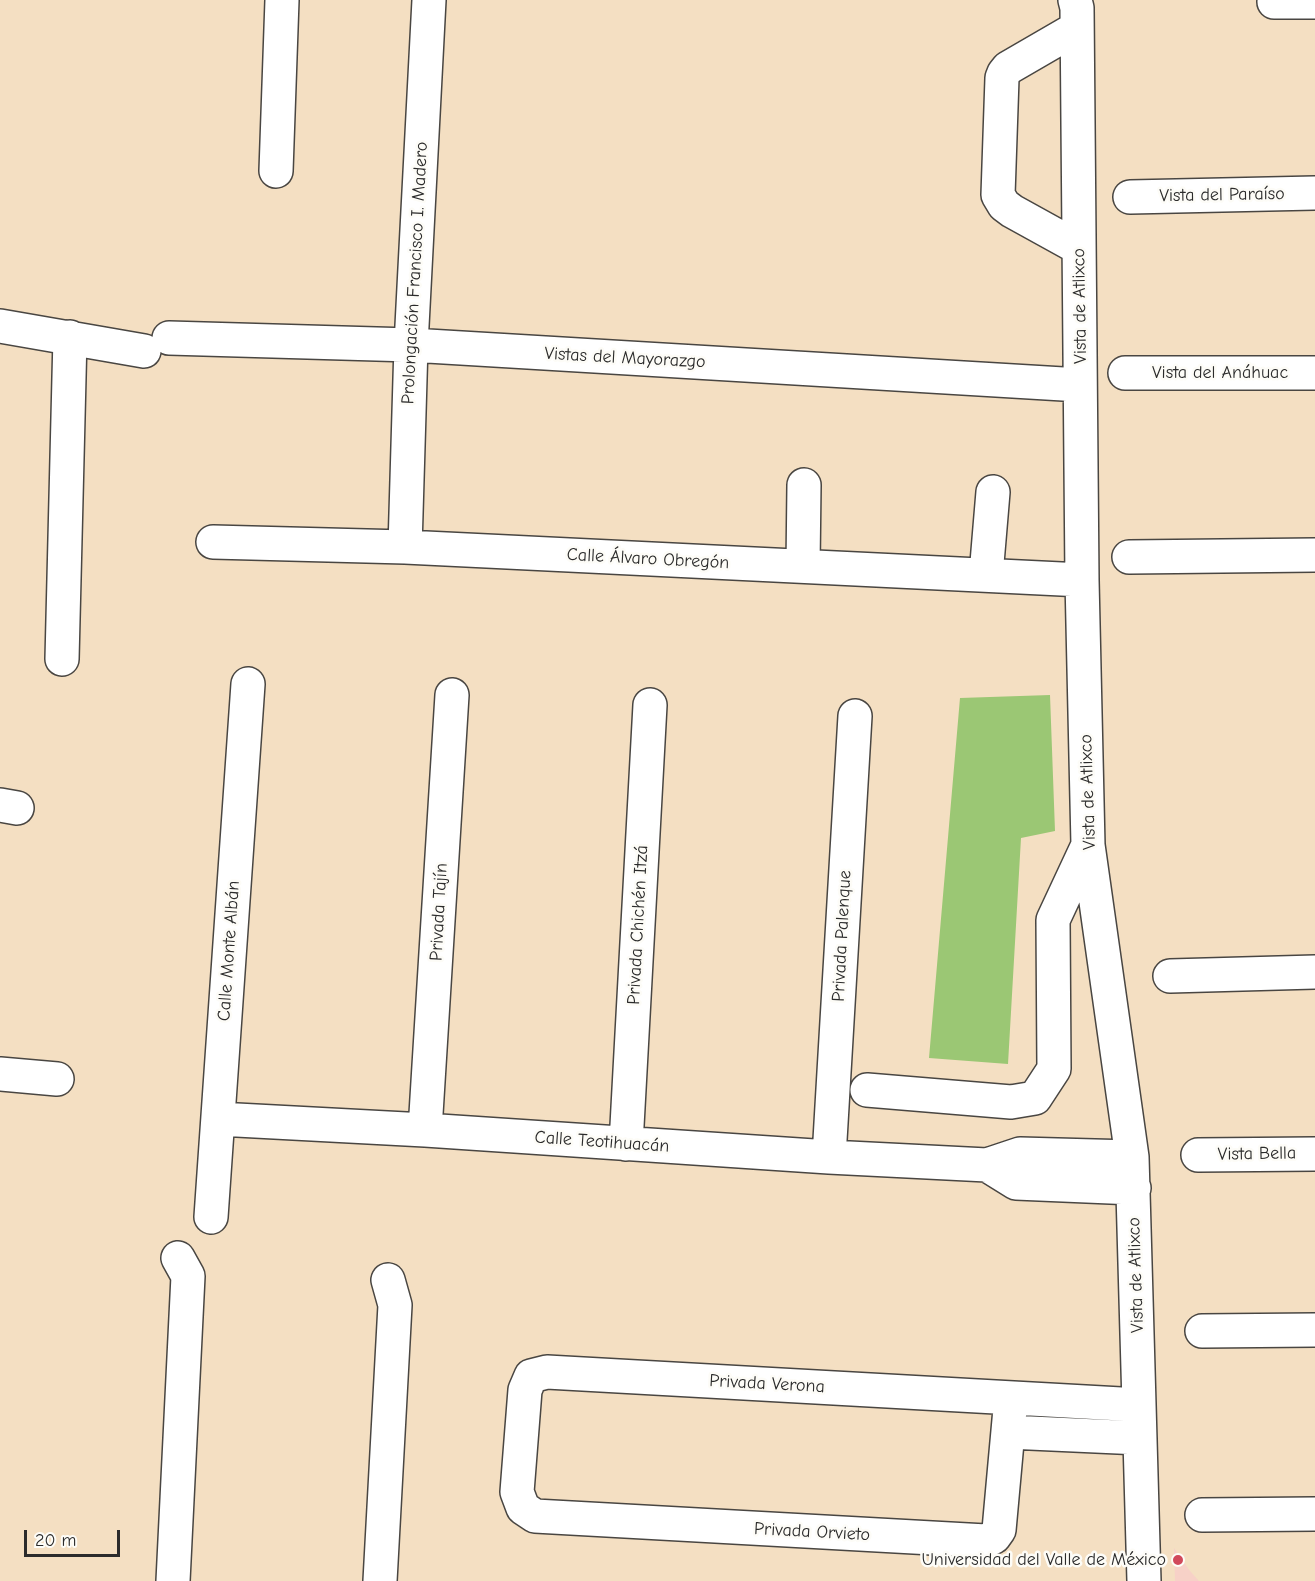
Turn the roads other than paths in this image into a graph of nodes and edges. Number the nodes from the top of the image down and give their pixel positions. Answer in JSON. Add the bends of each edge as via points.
{"nodes":[{"id":1,"x":282,"y":0,"type":"edge"},
{"id":2,"x":429,"y":0,"type":"edge"},
{"id":3,"x":1274,"y":2,"type":"dead end"},
{"id":4,"x":1315,"y":2,"type":"edge"},
{"id":5,"x":1076,"y":9,"type":"edge"},
{"id":6,"x":276,"y":171,"type":"dead end"},
{"id":7,"x":1315,"y":193,"type":"edge"},
{"id":8,"x":1130,"y":197,"type":"dead end"},
{"id":9,"x":1079,"y":248,"type":"junction"},
{"id":10,"x":0,"y":326,"type":"edge"},
{"id":11,"x":70,"y":337,"type":"junction"},
{"id":12,"x":411,"y":345,"type":"junction"},
{"id":13,"x":1125,"y":373,"type":"dead end"},
{"id":14,"x":1315,"y":373,"type":"edge"},
{"id":15,"x":1080,"y":386,"type":"junction"},
{"id":16,"x":804,"y":484,"type":"dead end"},
{"id":17,"x":993,"y":492,"type":"dead end"},
{"id":18,"x":213,"y":542,"type":"dead end"},
{"id":19,"x":405,"y":547,"type":"junction"},
{"id":20,"x":1315,"y":555,"type":"edge"},
{"id":21,"x":1129,"y":557,"type":"dead end"},
{"id":22,"x":803,"y":566,"type":"junction"},
{"id":23,"x":986,"y":575,"type":"junction"},
{"id":24,"x":1082,"y":580,"type":"junction"},
{"id":25,"x":62,"y":659,"type":"dead end"},
{"id":26,"x":248,"y":684,"type":"dead end"},
{"id":27,"x":452,"y":695,"type":"dead end"},
{"id":28,"x":650,"y":705,"type":"dead end"},
{"id":29,"x":855,"y":716,"type":"dead end"},
{"id":30,"x":1088,"y":845,"type":"junction"},
{"id":31,"x":1315,"y":972,"type":"edge"},
{"id":32,"x":1170,"y":976,"type":"dead end"},
{"id":33,"x":0,"y":1074,"type":"edge"},
{"id":34,"x":57,"y":1079,"type":"dead end"},
{"id":35,"x":867,"y":1090,"type":"dead end"},
{"id":36,"x":218,"y":1119,"type":"junction"},
{"id":37,"x":425,"y":1130,"type":"junction"},
{"id":38,"x":626,"y":1144,"type":"junction"},
{"id":39,"x":1315,"y":1154,"type":"edge"},
{"id":40,"x":1198,"y":1155,"type":"dead end"},
{"id":41,"x":830,"y":1157,"type":"junction"},
{"id":42,"x":1133,"y":1173,"type":"junction"},
{"id":43,"x":211,"y":1217,"type":"dead end"},
{"id":44,"x":178,"y":1258,"type":"dead end"},
{"id":45,"x":388,"y":1280,"type":"dead end"},
{"id":46,"x":1315,"y":1330,"type":"edge"},
{"id":47,"x":1202,"y":1331,"type":"dead end"},
{"id":48,"x":1011,"y":1398,"type":"junction"},
{"id":49,"x":1139,"y":1405,"type":"junction"},
{"id":50,"x":1008,"y":1432,"type":"junction"},
{"id":51,"x":1140,"y":1438,"type":"junction"},
{"id":52,"x":524,"y":1508,"type":"joint"},
{"id":53,"x":1315,"y":1514,"type":"edge"},
{"id":54,"x":1202,"y":1515,"type":"dead end"},
{"id":55,"x":174,"y":1581,"type":"edge"},
{"id":56,"x":380,"y":1581,"type":"edge"},
{"id":57,"x":1144,"y":1581,"type":"edge"}],
"edges":[{"from":1,"to":6,"type":"street"},
{"from":2,"to":12,"type":"street","name":"Prolongación Francisco I. Madero"},
{"from":3,"to":4,"type":"street"},
{"from":5,"to":9,"type":"street","name":"Vista de Atlixco"},
{"from":5,"to":9,"type":"street","via":[[1004,73],[998,195],[1012,212]]},
{"from":7,"to":8,"type":"street","name":"Vista del Paraíso"},
{"from":9,"to":15,"type":"street","name":"Vista de Atlixco"},
{"from":10,"to":11,"type":"street","name":"Vistas del Mayorazgo"},
{"from":11,"to":12,"type":"street","name":"Vistas del Mayorazgo","via":[[156,344]]},
{"from":11,"to":25,"type":"street"},
{"from":12,"to":15,"type":"street","name":"Vistas del Mayorazgo"},
{"from":12,"to":19,"type":"street","name":"Prolongación Francisco I. Madero"},
{"from":13,"to":14,"type":"street","name":"Vista del Anáhuac"},
{"from":15,"to":24,"type":"street","name":"Vista de Atlixco"},
{"from":16,"to":22,"type":"street"},
{"from":17,"to":23,"type":"street"},
{"from":18,"to":19,"type":"street","name":"Calle Álvaro Obregón"},
{"from":19,"to":22,"type":"street","name":"Calle Álvaro Obregón"},
{"from":20,"to":21,"type":"street"},
{"from":22,"to":23,"type":"street","name":"Calle Álvaro Obregón"},
{"from":23,"to":24,"type":"street","name":"Calle Álvaro Obregón"},
{"from":24,"to":30,"type":"street","name":"Vista de Atlixco"},
{"from":26,"to":36,"type":"street","name":"Calle Monte Albán"},
{"from":27,"to":37,"type":"street","name":"Privada Tajín"},
{"from":28,"to":38,"type":"street","name":"Privada Chichén Itzá"},
{"from":29,"to":41,"type":"street","name":"Privada Palenque"},
{"from":30,"to":35,"type":"street","via":[[1053,920],[1054,1069],[1035,1098],[1011,1102]]},
{"from":30,"to":42,"type":"street","name":"Vista de Atlixco"},
{"from":31,"to":32,"type":"street"},
{"from":33,"to":34,"type":"street"},
{"from":36,"to":37,"type":"street","name":"Calle Teotihuacán"},
{"from":36,"to":43,"type":"street","name":"Calle Monte Albán"},
{"from":37,"to":38,"type":"street","name":"Calle Teotihuacán"},
{"from":38,"to":41,"type":"street","name":"Calle Teotihuacán"},
{"from":39,"to":40,"type":"street","name":"Vista Bella"},
{"from":41,"to":42,"type":"street","name":"Calle Teotihuacán","via":[[987,1165],[1020,1154]]},
{"from":42,"to":49,"type":"street","name":"Vista de Atlixco"},
{"from":44,"to":55,"type":"street","via":[[188,1276]]},
{"from":45,"to":56,"type":"street","via":[[395,1305]]},
{"from":46,"to":47,"type":"street"},
{"from":48,"to":49,"type":"street","name":"Privada Verona"},
{"from":48,"to":50,"type":"street","name":"Privada Orvieto"},
{"from":48,"to":52,"type":"street","name":"Privada Verona","via":[[547,1372],[531,1376],[525,1390],[517,1492]]},
{"from":49,"to":51,"type":"street","name":"Vista de Atlixco"},
{"from":50,"to":51,"type":"street"},
{"from":50,"to":52,"type":"street","name":"Privada Orvieto","via":[[999,1530],[986,1541],[535,1516]]},
{"from":51,"to":57,"type":"street","name":"Vista de Atlixco"},
{"from":53,"to":54,"type":"street"}]}
